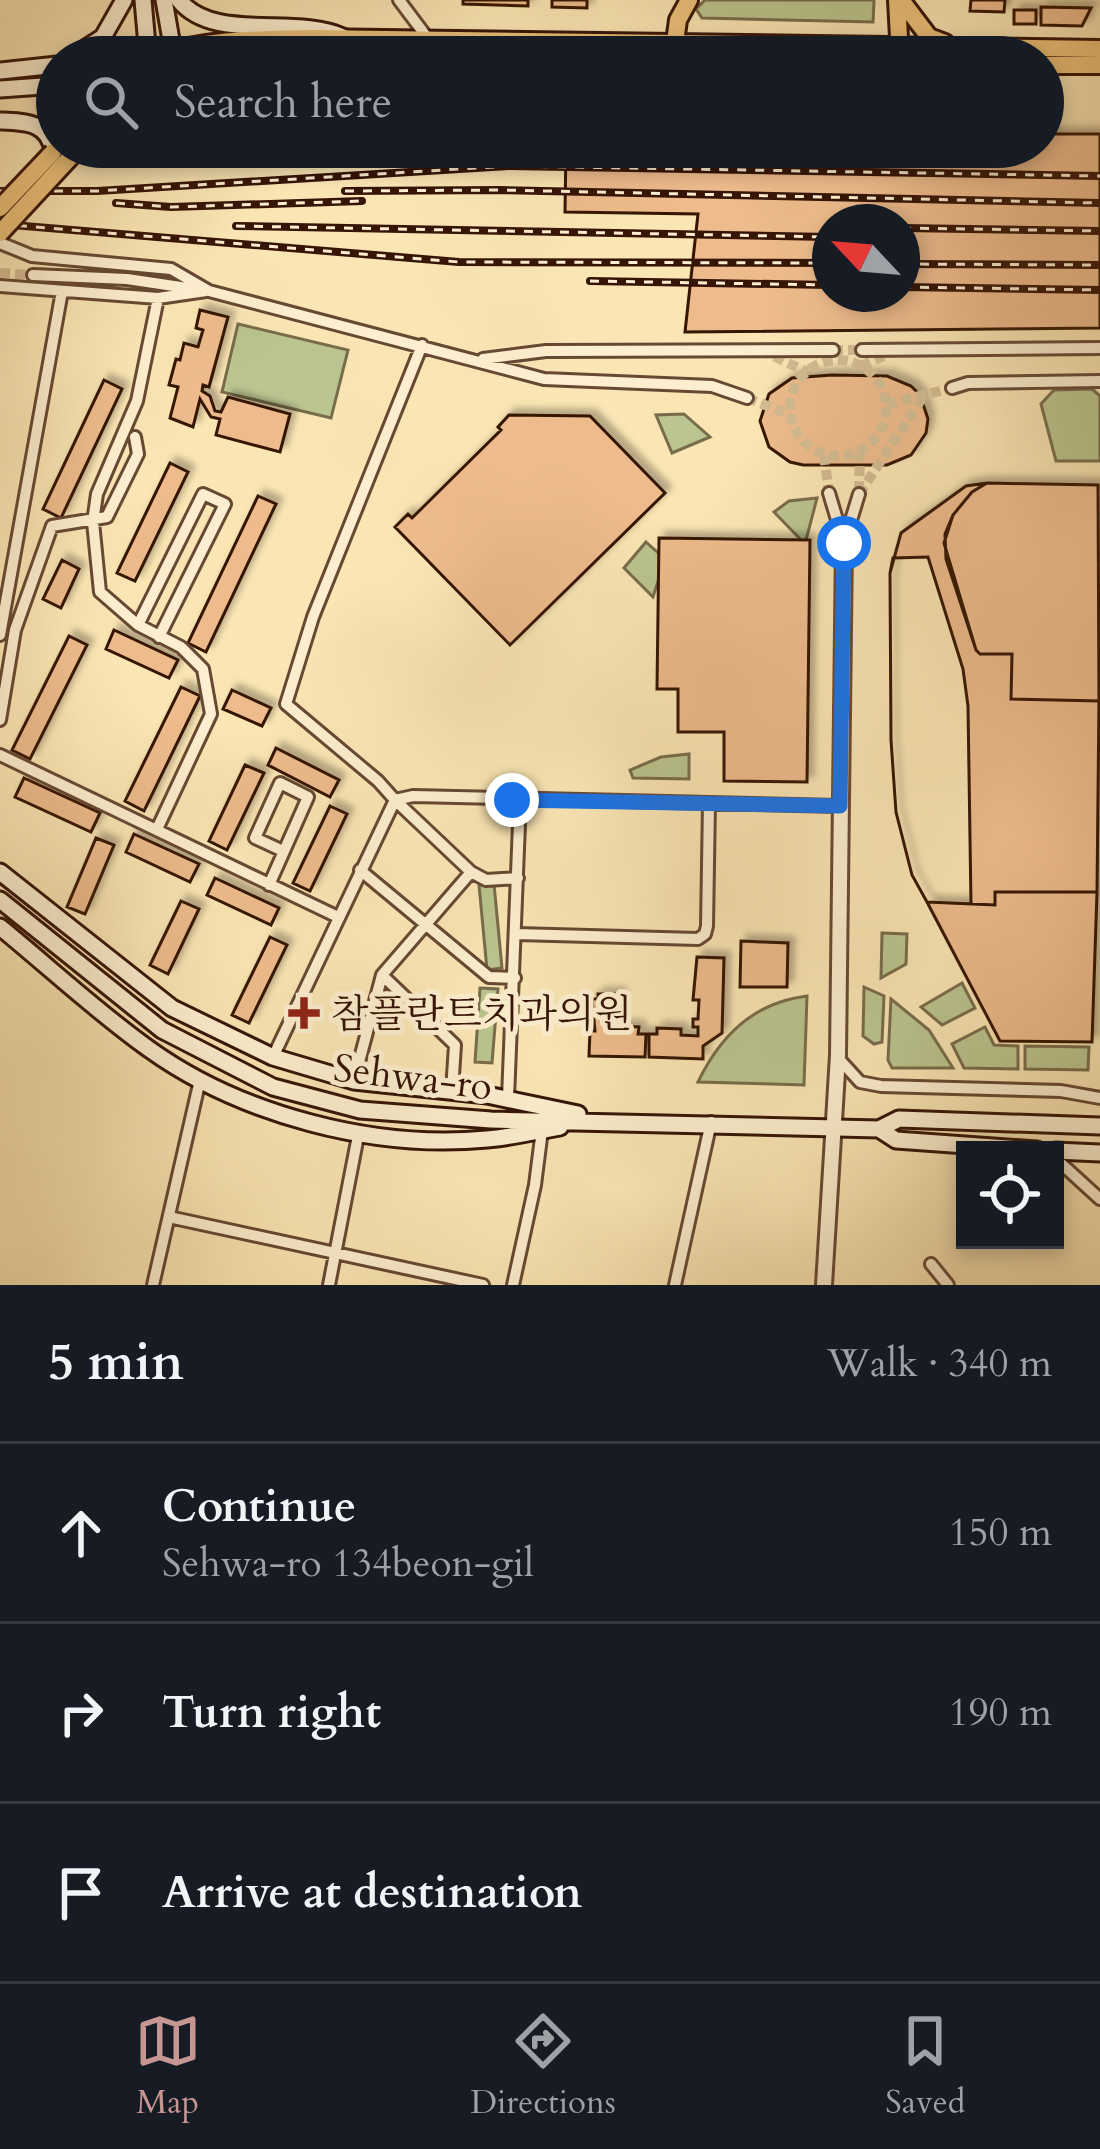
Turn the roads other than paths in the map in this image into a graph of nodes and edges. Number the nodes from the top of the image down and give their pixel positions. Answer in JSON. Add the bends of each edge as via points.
{"nodes":[{"id":1,"x":124,"y":0,"type":"edge"},
{"id":2,"x":143,"y":0,"type":"edge"},
{"id":3,"x":164,"y":0,"type":"edge"},
{"id":4,"x":179,"y":0,"type":"edge"},
{"id":5,"x":399,"y":0,"type":"edge"},
{"id":6,"x":689,"y":0,"type":"edge"},
{"id":7,"x":899,"y":0,"type":"edge"},
{"id":8,"x":104,"y":36,"type":"edge"},
{"id":9,"x":147,"y":36,"type":"edge"},
{"id":10,"x":170,"y":36,"type":"edge"},
{"id":11,"x":339,"y":36,"type":"edge"},
{"id":12,"x":426,"y":36,"type":"edge"},
{"id":13,"x":675,"y":36,"type":"edge"},
{"id":14,"x":900,"y":36,"type":"edge"},
{"id":15,"x":928,"y":36,"type":"edge"},
{"id":16,"x":1064,"y":49,"type":"edge"},
{"id":17,"x":1100,"y":50,"type":"edge"},
{"id":18,"x":1064,"y":65,"type":"edge"},
{"id":19,"x":1100,"y":65,"type":"edge"},
{"id":20,"x":36,"y":67,"type":"edge"},
{"id":21,"x":0,"y":71,"type":"edge"},
{"id":22,"x":36,"y":86,"type":"edge"},
{"id":23,"x":0,"y":89,"type":"edge"},
{"id":24,"x":0,"y":121,"type":"edge"},
{"id":25,"x":36,"y":124,"type":"edge"},
{"id":26,"x":39,"y":168,"type":"edge"},
{"id":27,"x":61,"y":168,"type":"edge"},
{"id":28,"x":0,"y":208,"type":"edge"},
{"id":29,"x":0,"y":233,"type":"edge"},
{"id":30,"x":0,"y":242,"type":"edge"},
{"id":31,"x":33,"y":275,"type":"tunnel mouth"},
{"id":32,"x":0,"y":286,"type":"edge"},
{"id":33,"x":62,"y":291,"type":"junction"},
{"id":34,"x":209,"y":291,"type":"junction"},
{"id":35,"x":158,"y":298,"type":"junction"},
{"id":36,"x":422,"y":345,"type":"junction"},
{"id":37,"x":1100,"y":348,"type":"edge"},
{"id":38,"x":833,"y":350,"type":"tunnel mouth"},
{"id":39,"x":862,"y":350,"type":"tunnel mouth"},
{"id":40,"x":546,"y":351,"type":"junction"},
{"id":41,"x":479,"y":360,"type":"junction"},
{"id":42,"x":544,"y":380,"type":"junction"},
{"id":43,"x":1100,"y":381,"type":"edge"},
{"id":44,"x":952,"y":388,"type":"tunnel mouth"},
{"id":45,"x":747,"y":398,"type":"tunnel mouth"},
{"id":46,"x":135,"y":436,"type":"dead end"},
{"id":47,"x":829,"y":494,"type":"tunnel mouth"},
{"id":48,"x":859,"y":494,"type":"tunnel mouth"},
{"id":49,"x":93,"y":522,"type":"junction"},
{"id":50,"x":0,"y":543,"type":"edge"},
{"id":51,"x":844,"y":543,"type":"junction"},
{"id":52,"x":14,"y":546,"type":"junction"},
{"id":53,"x":138,"y":626,"type":"junction"},
{"id":54,"x":0,"y":635,"type":"edge"},
{"id":55,"x":159,"y":637,"type":"junction"},
{"id":56,"x":0,"y":721,"type":"edge"},
{"id":57,"x":0,"y":754,"type":"edge"},
{"id":58,"x":520,"y":799,"type":"junction"},
{"id":59,"x":395,"y":800,"type":"junction"},
{"id":60,"x":709,"y":803,"type":"junction"},
{"id":61,"x":840,"y":806,"type":"junction"},
{"id":62,"x":158,"y":827,"type":"junction"},
{"id":63,"x":283,"y":851,"type":"junction"},
{"id":64,"x":360,"y":871,"type":"junction"},
{"id":65,"x":0,"y":872,"type":"edge"},
{"id":66,"x":471,"y":872,"type":"junction"},
{"id":67,"x":518,"y":878,"type":"junction"},
{"id":68,"x":269,"y":885,"type":"junction"},
{"id":69,"x":0,"y":900,"type":"edge"},
{"id":70,"x":338,"y":916,"type":"junction"},
{"id":71,"x":424,"y":926,"type":"junction"},
{"id":72,"x":0,"y":927,"type":"edge"},
{"id":73,"x":517,"y":934,"type":"junction"},
{"id":74,"x":382,"y":975,"type":"junction"},
{"id":75,"x":515,"y":978,"type":"junction"},
{"id":76,"x":838,"y":1055,"type":"junction"},
{"id":77,"x":273,"y":1057,"type":"junction"},
{"id":78,"x":200,"y":1080,"type":"junction"},
{"id":79,"x":355,"y":1081,"type":"junction"},
{"id":80,"x":452,"y":1091,"type":"junction"},
{"id":81,"x":508,"y":1098,"type":"junction"},
{"id":82,"x":1100,"y":1098,"type":"edge"},
{"id":83,"x":604,"y":1120,"type":"junction"},
{"id":84,"x":711,"y":1122,"type":"junction"},
{"id":85,"x":1100,"y":1126,"type":"edge"},
{"id":86,"x":832,"y":1128,"type":"junction"},
{"id":87,"x":879,"y":1129,"type":"junction"},
{"id":88,"x":542,"y":1130,"type":"junction"},
{"id":89,"x":358,"y":1136,"type":"junction"},
{"id":90,"x":956,"y":1144,"type":"edge"},
{"id":91,"x":1100,"y":1153,"type":"edge"},
{"id":92,"x":1064,"y":1155,"type":"edge"},
{"id":93,"x":1064,"y":1164,"type":"edge"},
{"id":94,"x":1100,"y":1199,"type":"edge"},
{"id":95,"x":169,"y":1217,"type":"junction"},
{"id":96,"x":337,"y":1253,"type":"junction"},
{"id":97,"x":931,"y":1264,"type":"dead end"},
{"id":98,"x":153,"y":1285,"type":"edge"},
{"id":99,"x":329,"y":1285,"type":"edge"},
{"id":100,"x":483,"y":1285,"type":"edge"},
{"id":101,"x":513,"y":1285,"type":"edge"},
{"id":102,"x":675,"y":1285,"type":"edge"},
{"id":103,"x":824,"y":1285,"type":"edge"},
{"id":104,"x":948,"y":1285,"type":"edge"}],
"edges":[{"from":1,"to":8,"type":"main road"},
{"from":2,"to":9,"type":"main road"},
{"from":3,"to":10,"type":"main road"},
{"from":4,"to":11,"type":"main road","via":[[197,17],[222,24],[322,28]]},
{"from":5,"to":12,"type":"street"},
{"from":6,"to":13,"type":"main road"},
{"from":7,"to":14,"type":"main road"},
{"from":7,"to":15,"type":"main road"},
{"from":16,"to":17,"type":"main road"},
{"from":18,"to":19,"type":"main road"},
{"from":20,"to":21,"type":"main road"},
{"from":22,"to":23,"type":"main road"},
{"from":24,"to":25,"type":"main road"},
{"from":26,"to":28,"type":"main road","bridge":true},
{"from":27,"to":29,"type":"main road","bridge":true},
{"from":30,"to":34,"type":"street","via":[[32,256],[171,269]]},
{"from":31,"to":34,"type":"street"},
{"from":32,"to":33,"type":"street"},
{"from":33,"to":35,"type":"street"},
{"from":33,"to":52,"type":"street"},
{"from":34,"to":35,"type":"street"},
{"from":34,"to":36,"type":"street"},
{"from":35,"to":49,"type":"street","via":[[137,401]]},
{"from":36,"to":41,"type":"street"},
{"from":36,"to":59,"type":"street","via":[[286,704]]},
{"from":37,"to":39,"type":"street"},
{"from":38,"to":40,"type":"street"},
{"from":40,"to":41,"type":"street"},
{"from":40,"to":42,"type":"street","via":[[538,369]]},
{"from":41,"to":42,"type":"street"},
{"from":42,"to":45,"type":"street","via":[[712,386]]},
{"from":43,"to":44,"type":"street"},
{"from":46,"to":49,"type":"street","via":[[138,454],[107,517]]},
{"from":47,"to":51,"type":"street"},
{"from":48,"to":51,"type":"street"},
{"from":49,"to":53,"type":"street","via":[[100,592]]},
{"from":49,"to":56,"type":"street","via":[[52,526],[16,630]]},
{"from":50,"to":52,"type":"street"},
{"from":51,"to":61,"type":"street"},
{"from":52,"to":54,"type":"street"},
{"from":53,"to":55,"type":"street"},
{"from":53,"to":55,"type":"street","via":[[203,494],[225,504]]},
{"from":55,"to":62,"type":"street","via":[[203,669],[211,714]]},
{"from":57,"to":62,"type":"street"},
{"from":58,"to":59,"type":"street"},
{"from":58,"to":60,"type":"street"},
{"from":58,"to":67,"type":"street"},
{"from":59,"to":64,"type":"street"},
{"from":59,"to":66,"type":"street"},
{"from":60,"to":61,"type":"street"},
{"from":60,"to":73,"type":"street","via":[[706,926],[698,939]]},
{"from":61,"to":76,"type":"street"},
{"from":62,"to":68,"type":"street"},
{"from":63,"to":63,"type":"street","via":[[308,797],[280,783],[255,838]]},
{"from":63,"to":68,"type":"street"},
{"from":64,"to":70,"type":"street"},
{"from":64,"to":71,"type":"street"},
{"from":65,"to":77,"type":"main road","via":[[172,1007]]},
{"from":66,"to":67,"type":"street","via":[[486,880]]},
{"from":66,"to":71,"type":"street"},
{"from":67,"to":73,"type":"street"},
{"from":68,"to":70,"type":"street"},
{"from":69,"to":83,"type":"main road","name":"Sehwa-ro","via":[[162,1030],[273,1087],[360,1110]]},
{"from":70,"to":77,"type":"street"},
{"from":71,"to":74,"type":"street"},
{"from":71,"to":75,"type":"street","via":[[489,977]]},
{"from":72,"to":78,"type":"main road","via":[[149,1050]]},
{"from":73,"to":75,"type":"street"},
{"from":74,"to":79,"type":"street"},
{"from":74,"to":80,"type":"street","via":[[455,1045]]},
{"from":75,"to":81,"type":"street"},
{"from":76,"to":82,"type":"street","via":[[860,1082],[881,1086]]},
{"from":76,"to":86,"type":"street"},
{"from":77,"to":79,"type":"main road"},
{"from":78,"to":89,"type":"main road","via":[[263,1109]]},
{"from":78,"to":95,"type":"street"},
{"from":79,"to":80,"type":"main road"},
{"from":80,"to":81,"type":"main road"},
{"from":81,"to":83,"type":"main road"},
{"from":83,"to":84,"type":"main road","name":"Sehwa-ro"},
{"from":83,"to":88,"type":"main road"},
{"from":84,"to":86,"type":"main road","name":"Sehwa-ro"},
{"from":84,"to":102,"type":"street"},
{"from":85,"to":87,"type":"main road","name":"Sehwa-ro","via":[[898,1119]]},
{"from":86,"to":87,"type":"main road","name":"Sehwa-ro"},
{"from":86,"to":103,"type":"street"},
{"from":87,"to":90,"type":"main road","name":"Sehwa-ro","via":[[896,1140]]},
{"from":88,"to":89,"type":"main road","via":[[485,1140]]},
{"from":88,"to":101,"type":"street"},
{"from":89,"to":96,"type":"street"},
{"from":91,"to":92,"type":"main road"},
{"from":93,"to":94,"type":"street"},
{"from":95,"to":96,"type":"street"},
{"from":95,"to":98,"type":"street"},
{"from":96,"to":99,"type":"street"},
{"from":96,"to":100,"type":"street"},
{"from":97,"to":104,"type":"street"}]}
